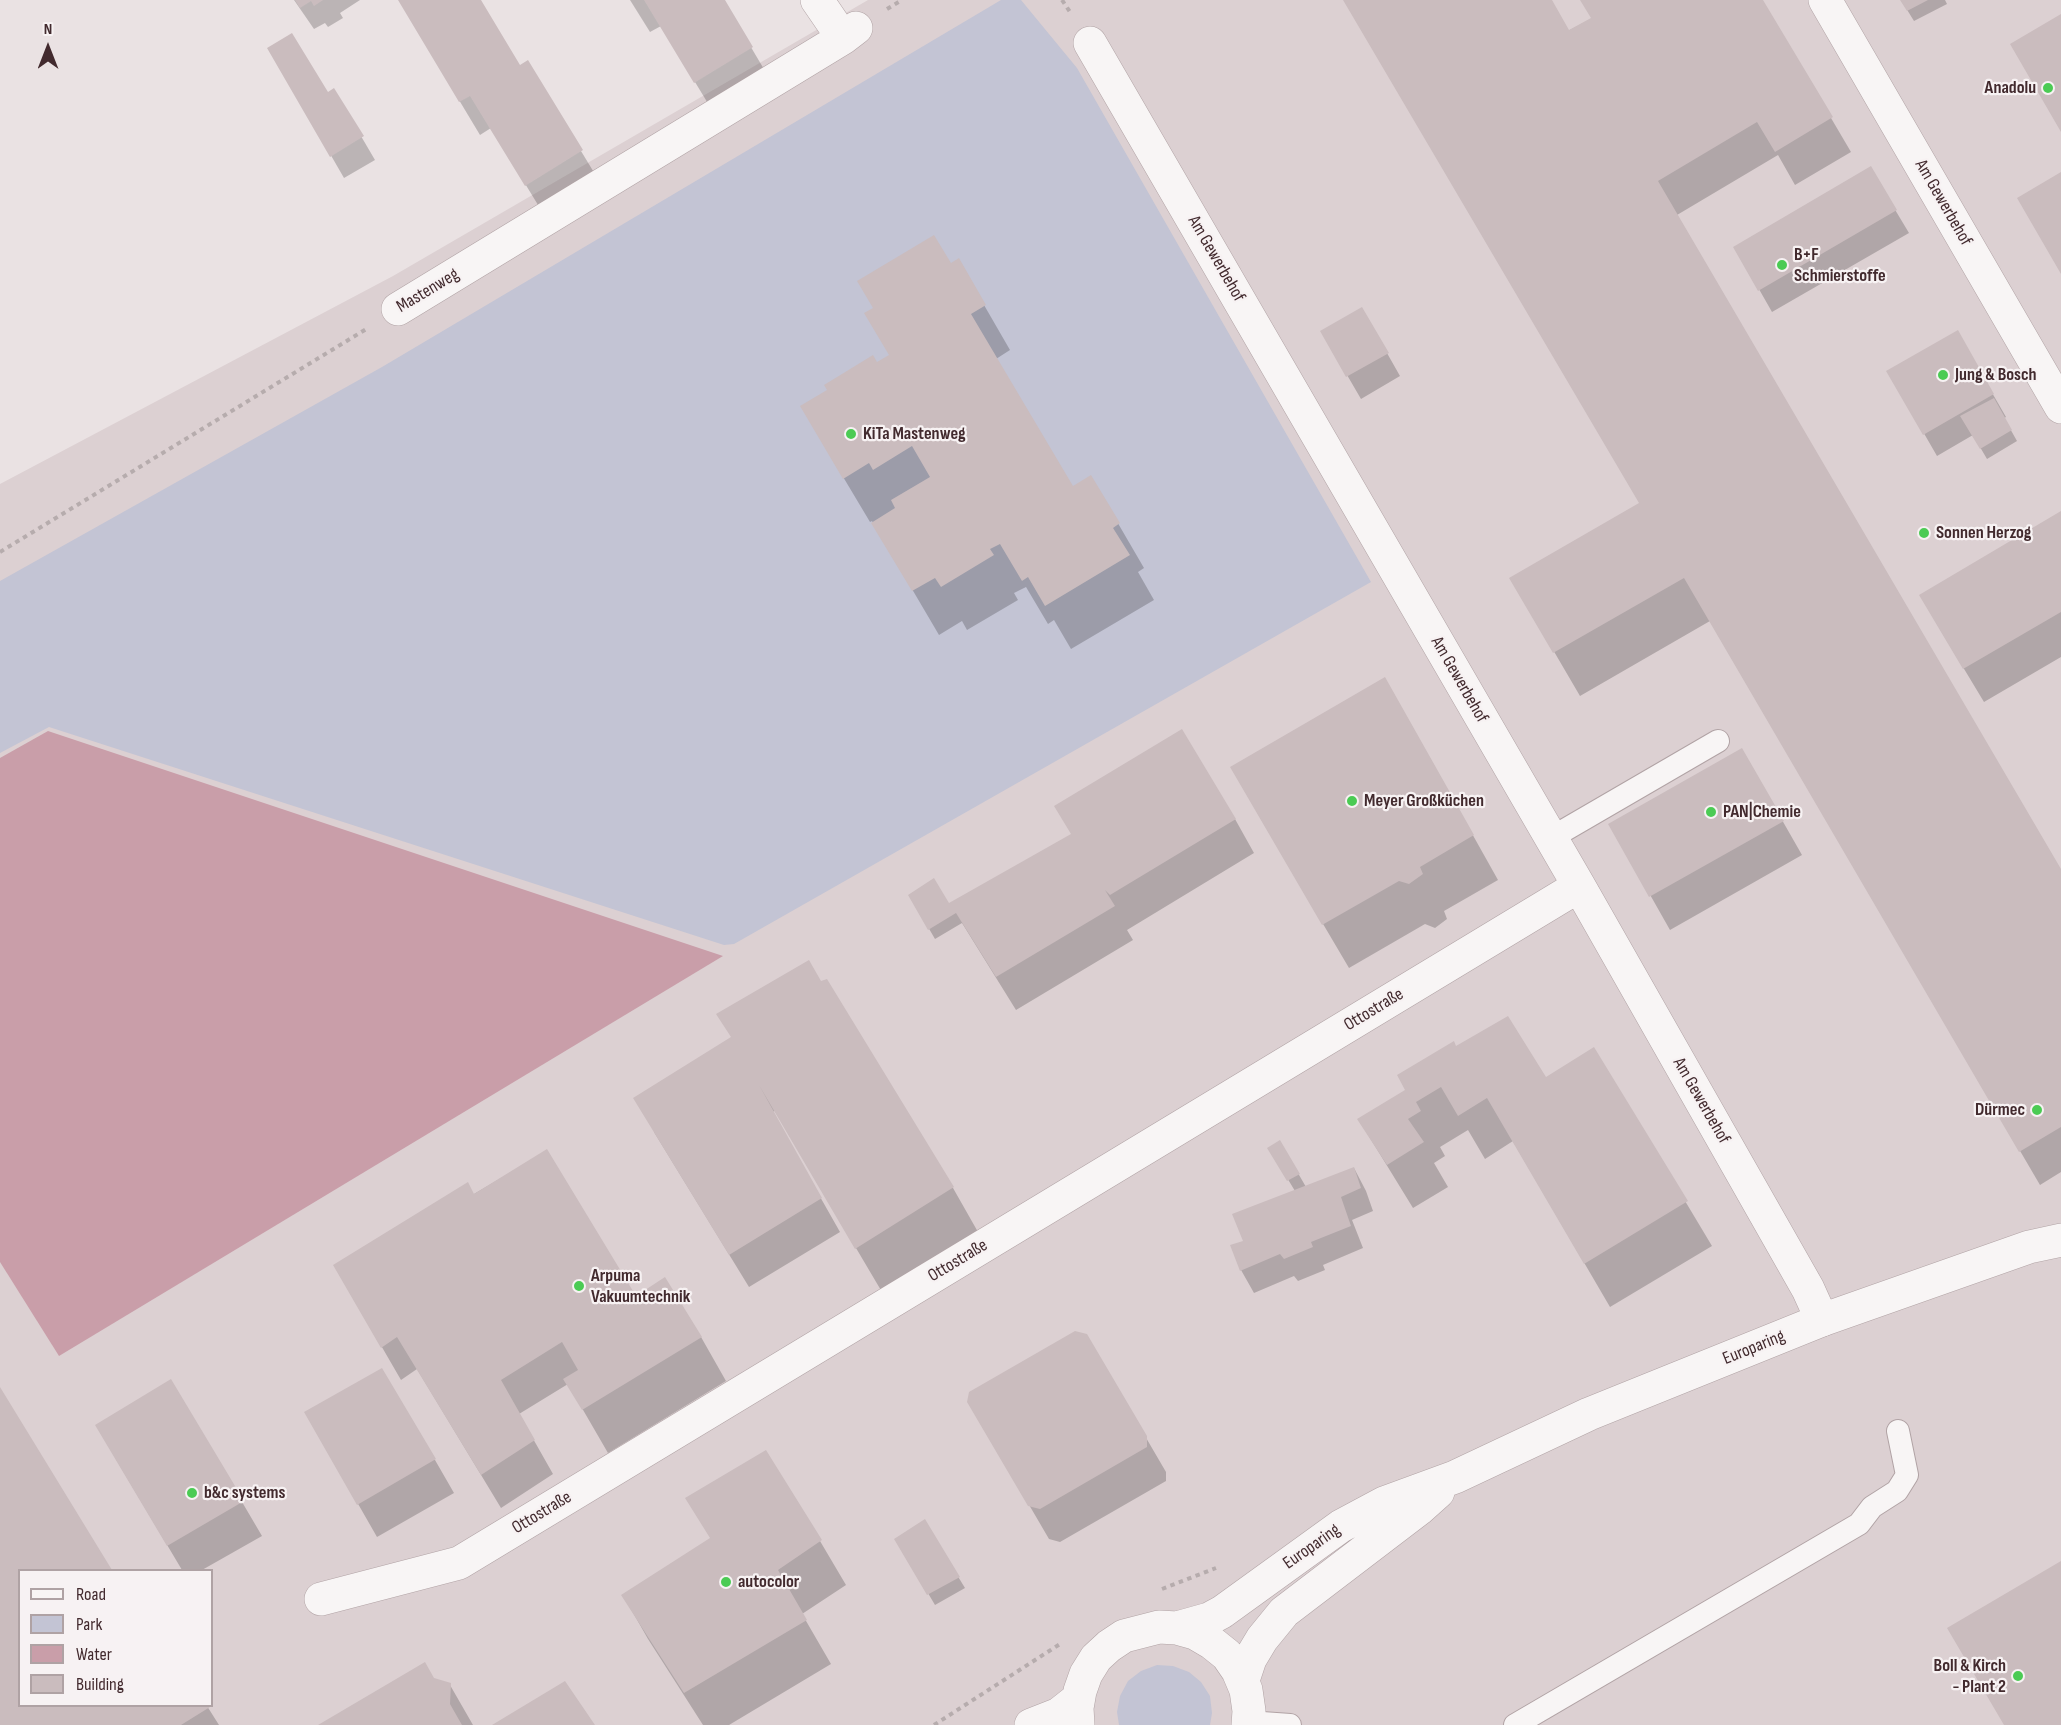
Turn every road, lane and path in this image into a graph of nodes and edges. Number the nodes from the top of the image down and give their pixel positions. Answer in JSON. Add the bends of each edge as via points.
{"nodes":[{"id":1,"x":818,"y":0,"type":"edge"},
{"id":2,"x":1825,"y":0,"type":"edge"},
{"id":3,"x":1090,"y":43,"type":"dead end"},
{"id":4,"x":398,"y":309,"type":"joint"},
{"id":5,"x":2061,"y":407,"type":"edge"},
{"id":6,"x":0,"y":552,"type":"edge"},
{"id":7,"x":1718,"y":741,"type":"dead end"},
{"id":8,"x":1551,"y":838,"type":"junction"},
{"id":9,"x":1579,"y":886,"type":"junction"},
{"id":10,"x":2061,"y":1240,"type":"edge"},
{"id":11,"x":1822,"y":1320,"type":"junction"},
{"id":12,"x":1898,"y":1431,"type":"dead end"},
{"id":13,"x":1455,"y":1477,"type":"junction"},
{"id":14,"x":321,"y":1599,"type":"dead end"},
{"id":15,"x":1177,"y":1628,"type":"junction"},
{"id":16,"x":1243,"y":1680,"type":"junction"},
{"id":17,"x":1078,"y":1712,"type":"edge"},
{"id":18,"x":1248,"y":1724,"type":"edge"},
{"id":19,"x":1031,"y":1725,"type":"edge"},
{"id":20,"x":1290,"y":1725,"type":"edge"},
{"id":21,"x":1515,"y":1725,"type":"edge"}],
"edges":[{"from":1,"to":4,"type":"street","name":"Mastenweg","via":[[850,33]]},
{"from":2,"to":5,"type":"street","name":"Am Gewerbehof"},
{"from":3,"to":8,"type":"street","name":"Am Gewerbehof"},
{"from":4,"to":6,"type":"path","name":"Mastenweg"},
{"from":7,"to":8,"type":"lane"},
{"from":8,"to":9,"type":"street","name":"Am Gewerbehof"},
{"from":9,"to":11,"type":"street","name":"Am Gewerbehof"},
{"from":9,"to":14,"type":"street","name":"Ottostraße","via":[[459,1563]]},
{"from":10,"to":11,"type":"street","name":"Europaring","via":[[2029,1247]]},
{"from":11,"to":13,"type":"street","name":"Europaring","via":[[1589,1414]]},
{"from":12,"to":21,"type":"lane","via":[[1906,1474],[1897,1491],[1872,1507],[1859,1524]]},
{"from":13,"to":15,"type":"street","name":"Europaring","via":[[1384,1503],[1341,1526],[1228,1608],[1209,1619]]},
{"from":13,"to":16,"type":"street","name":"Europaring","via":[[1284,1612],[1262,1639]]},
{"from":15,"to":16,"type":"street","name":"Europaring","via":[[1204,1637],[1220,1648]]},
{"from":15,"to":17,"type":"street","name":"Europaring","via":[[1141,1630],[1109,1646],[1083,1682]]},
{"from":16,"to":18,"type":"street","name":"Europaring"},
{"from":17,"to":19,"type":"street","name":"Europaring","via":[[1059,1714]]},
{"from":18,"to":20,"type":"lane"}]}
